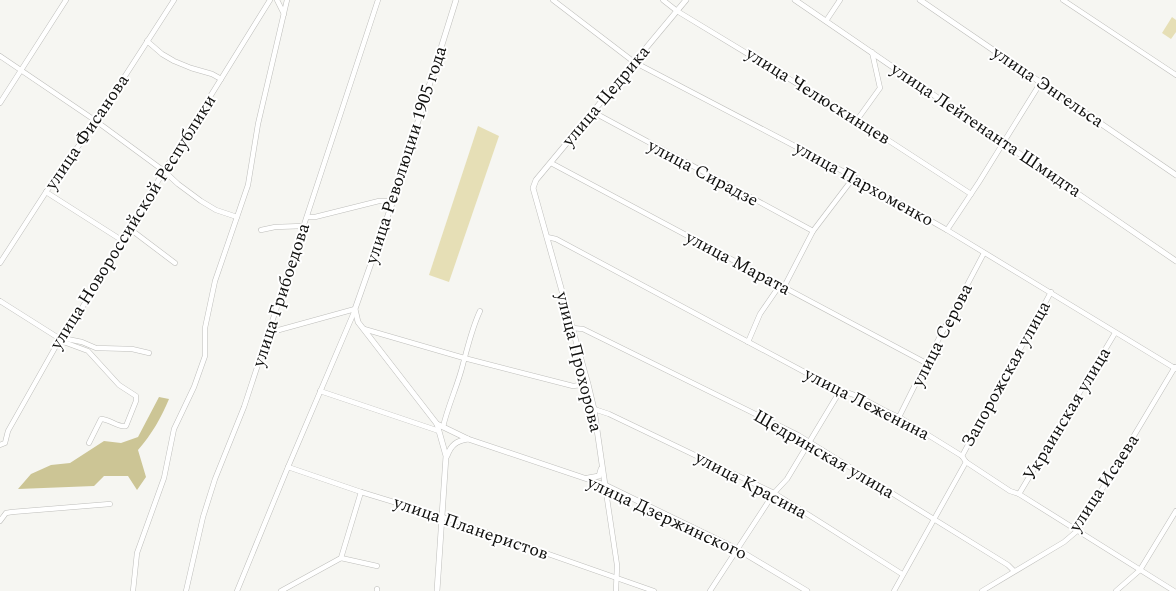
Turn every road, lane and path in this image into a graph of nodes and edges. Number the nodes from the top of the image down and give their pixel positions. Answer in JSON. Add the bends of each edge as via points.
{"nodes":[{"id":1,"x":66,"y":0,"type":"edge"},
{"id":2,"x":174,"y":0,"type":"edge"},
{"id":3,"x":270,"y":0,"type":"edge"},
{"id":4,"x":277,"y":0,"type":"edge"},
{"id":5,"x":287,"y":0,"type":"edge"},
{"id":6,"x":378,"y":0,"type":"edge"},
{"id":7,"x":456,"y":0,"type":"edge"},
{"id":8,"x":553,"y":0,"type":"edge"},
{"id":9,"x":663,"y":0,"type":"edge"},
{"id":10,"x":686,"y":0,"type":"edge"},
{"id":11,"x":795,"y":0,"type":"edge"},
{"id":12,"x":840,"y":0,"type":"edge"},
{"id":13,"x":920,"y":0,"type":"edge"},
{"id":14,"x":1062,"y":0,"type":"edge"},
{"id":15,"x":678,"y":11,"type":"junction"},
{"id":16,"x":284,"y":14,"type":"junction"},
{"id":17,"x":826,"y":21,"type":"junction"},
{"id":18,"x":147,"y":41,"type":"junction"},
{"id":19,"x":872,"y":52,"type":"junction"},
{"id":20,"x":0,"y":56,"type":"edge"},
{"id":21,"x":634,"y":62,"type":"junction"},
{"id":22,"x":21,"y":70,"type":"junction"},
{"id":23,"x":1176,"y":75,"type":"edge"},
{"id":24,"x":221,"y":79,"type":"junction"},
{"id":25,"x":1041,"y":82,"type":"junction"},
{"id":26,"x":0,"y":103,"type":"edge"},
{"id":27,"x":593,"y":112,"type":"junction"},
{"id":28,"x":857,"y":120,"type":"junction"},
{"id":29,"x":96,"y":121,"type":"junction"},
{"id":30,"x":1003,"y":142,"type":"junction"},
{"id":31,"x":551,"y":163,"type":"junction"},
{"id":32,"x":164,"y":171,"type":"junction"},
{"id":33,"x":1176,"y":175,"type":"edge"},
{"id":34,"x":854,"y":177,"type":"junction"},
{"id":35,"x":46,"y":192,"type":"junction"},
{"id":36,"x":972,"y":194,"type":"junction"},
{"id":37,"x":534,"y":196,"type":"joint"},
{"id":38,"x":393,"y":201,"type":"junction"},
{"id":39,"x":237,"y":217,"type":"junction"},
{"id":40,"x":307,"y":217,"type":"junction"},
{"id":41,"x":303,"y":226,"type":"junction"},
{"id":42,"x":130,"y":229,"type":"junction"},
{"id":43,"x":261,"y":230,"type":"dead end"},
{"id":44,"x":947,"y":230,"type":"junction"},
{"id":45,"x":813,"y":231,"type":"junction"},
{"id":46,"x":547,"y":237,"type":"junction"},
{"id":47,"x":123,"y":241,"type":"junction"},
{"id":48,"x":984,"y":253,"type":"junction"},
{"id":49,"x":1176,"y":260,"type":"edge"},
{"id":50,"x":0,"y":263,"type":"edge"},
{"id":51,"x":175,"y":263,"type":"dead end"},
{"id":52,"x":782,"y":286,"type":"junction"},
{"id":53,"x":1051,"y":292,"type":"junction"},
{"id":54,"x":0,"y":302,"type":"edge"},
{"id":55,"x":355,"y":310,"type":"junction"},
{"id":56,"x":480,"y":311,"type":"dead end"},
{"id":57,"x":342,"y":313,"type":"junction"},
{"id":58,"x":350,"y":324,"type":"junction"},
{"id":59,"x":362,"y":328,"type":"junction"},
{"id":60,"x":572,"y":328,"type":"junction"},
{"id":61,"x":268,"y":332,"type":"junction"},
{"id":62,"x":1115,"y":333,"type":"junction"},
{"id":63,"x":62,"y":340,"type":"junction"},
{"id":64,"x":748,"y":342,"type":"junction"},
{"id":65,"x":149,"y":353,"type":"dead end"},
{"id":66,"x":464,"y":358,"type":"junction"},
{"id":67,"x":926,"y":363,"type":"junction"},
{"id":68,"x":1176,"y":368,"type":"edge"},
{"id":69,"x":588,"y":384,"type":"junction"},
{"id":70,"x":320,"y":391,"type":"junction"},
{"id":71,"x":840,"y":391,"type":"junction"},
{"id":72,"x":594,"y":409,"type":"junction"},
{"id":73,"x":899,"y":417,"type":"junction"},
{"id":74,"x":441,"y":429,"type":"junction"},
{"id":75,"x":468,"y":439,"type":"junction"},
{"id":76,"x":808,"y":442,"type":"junction"},
{"id":77,"x":89,"y":443,"type":"dead end"},
{"id":78,"x":0,"y":445,"type":"edge"},
{"id":79,"x":446,"y":456,"type":"junction"},
{"id":80,"x":962,"y":456,"type":"junction"},
{"id":81,"x":966,"y":462,"type":"junction"},
{"id":82,"x":602,"y":464,"type":"junction"},
{"id":83,"x":288,"y":466,"type":"junction"},
{"id":84,"x":584,"y":478,"type":"junction"},
{"id":85,"x":605,"y":485,"type":"junction"},
{"id":86,"x":361,"y":492,"type":"junction"},
{"id":87,"x":774,"y":493,"type":"junction"},
{"id":88,"x":1019,"y":494,"type":"junction"},
{"id":89,"x":110,"y":504,"type":"dead end"},
{"id":90,"x":1176,"y":511,"type":"edge"},
{"id":91,"x":443,"y":517,"type":"junction"},
{"id":92,"x":934,"y":520,"type":"junction"},
{"id":93,"x":0,"y":522,"type":"edge"},
{"id":94,"x":1077,"y":531,"type":"junction"},
{"id":95,"x":738,"y":549,"type":"junction"},
{"id":96,"x":341,"y":558,"type":"junction"},
{"id":97,"x":376,"y":566,"type":"dead end"},
{"id":98,"x":1140,"y":570,"type":"junction"},
{"id":99,"x":1014,"y":572,"type":"junction"},
{"id":100,"x":902,"y":574,"type":"junction"},
{"id":101,"x":618,"y":577,"type":"junction"},
{"id":102,"x":133,"y":591,"type":"edge"},
{"id":103,"x":186,"y":591,"type":"edge"},
{"id":104,"x":238,"y":591,"type":"edge"},
{"id":105,"x":281,"y":591,"type":"edge"},
{"id":106,"x":437,"y":591,"type":"edge"},
{"id":107,"x":616,"y":591,"type":"edge"},
{"id":108,"x":654,"y":591,"type":"edge"},
{"id":109,"x":710,"y":591,"type":"edge"},
{"id":110,"x":807,"y":591,"type":"edge"},
{"id":111,"x":894,"y":591,"type":"edge"},
{"id":112,"x":982,"y":591,"type":"edge"},
{"id":113,"x":1116,"y":591,"type":"edge"},
{"id":114,"x":1174,"y":591,"type":"edge"}],
"edges":[{"from":1,"to":22,"type":"street"},
{"from":2,"to":18,"type":"street","name":"улица Фисанова"},
{"from":3,"to":24,"type":"street","name":"улица Новороссийской Республики"},
{"from":4,"to":16,"type":"street"},
{"from":5,"to":16,"type":"street"},
{"from":6,"to":40,"type":"street","name":"улица Грибоедова"},
{"from":7,"to":38,"type":"street","name":"улица Революции 1905 года"},
{"from":8,"to":21,"type":"street","name":"улица Пархоменко"},
{"from":9,"to":15,"type":"street","name":"улица Челюскинцев"},
{"from":10,"to":15,"type":"street","name":"улица Цедрика"},
{"from":11,"to":17,"type":"street","name":"улица Лейтенанта Шмидта"},
{"from":12,"to":17,"type":"street"},
{"from":13,"to":25,"type":"street","name":"улица Энгельса"},
{"from":14,"to":23,"type":"street"},
{"from":15,"to":21,"type":"street","name":"улица Цедрика"},
{"from":15,"to":28,"type":"street","name":"улица Челюскинцев"},
{"from":16,"to":39,"type":"street","via":[[258,124],[248,186]]},
{"from":17,"to":19,"type":"street","name":"улица Лейтенанта Шмидта"},
{"from":18,"to":24,"type":"street","via":[[174,61]]},
{"from":18,"to":29,"type":"street","name":"улица Фисанова"},
{"from":19,"to":28,"type":"street","via":[[880,88]]},
{"from":19,"to":30,"type":"street","name":"улица Лейтенанта Шмидта"},
{"from":20,"to":22,"type":"street"},
{"from":21,"to":27,"type":"street","name":"улица Цедрика"},
{"from":21,"to":34,"type":"street","name":"улица Пархоменко"},
{"from":22,"to":26,"type":"street"},
{"from":22,"to":29,"type":"street"},
{"from":24,"to":32,"type":"street","name":"улица Новороссийской Республики"},
{"from":25,"to":30,"type":"street"},
{"from":25,"to":33,"type":"street","name":"улица Энгельса"},
{"from":27,"to":31,"type":"street","name":"улица Цедрика"},
{"from":27,"to":45,"type":"street","name":"улица Сирадзе"},
{"from":28,"to":36,"type":"street","name":"улица Челюскинцев"},
{"from":29,"to":32,"type":"street"},
{"from":29,"to":35,"type":"street","name":"улица Фисанова"},
{"from":30,"to":36,"type":"street"},
{"from":30,"to":49,"type":"street","name":"улица Лейтенанта Шмидта"},
{"from":31,"to":37,"type":"street","name":"улица Цедрика","via":[[536,180]]},
{"from":31,"to":52,"type":"street","name":"улица Марата"},
{"from":32,"to":39,"type":"street","via":[[201,201]]},
{"from":32,"to":42,"type":"street","name":"улица Новороссийской Республики"},
{"from":34,"to":44,"type":"street","name":"улица Пархоменко"},
{"from":34,"to":45,"type":"street"},
{"from":35,"to":47,"type":"street"},
{"from":35,"to":50,"type":"street","name":"улица Фисанова"},
{"from":36,"to":44,"type":"street"},
{"from":37,"to":46,"type":"street","name":"улица Прохорова"},
{"from":38,"to":40,"type":"street","via":[[379,201]]},
{"from":38,"to":55,"type":"street","name":"улица Революции 1905 года"},
{"from":39,"to":102,"type":"street","via":[[215,281],[205,328],[205,356],[174,428],[164,478],[137,553]]},
{"from":40,"to":41,"type":"street","name":"улица Грибоедова"},
{"from":41,"to":43,"type":"street"},
{"from":41,"to":61,"type":"street","name":"улица Грибоедова"},
{"from":42,"to":47,"type":"street","name":"улица Новороссийской Республики"},
{"from":42,"to":51,"type":"street"},
{"from":44,"to":48,"type":"street","name":"улица Пархоменко"},
{"from":45,"to":52,"type":"street"},
{"from":46,"to":60,"type":"street","name":"улица Прохорова"},
{"from":46,"to":64,"type":"street","name":"улица Леженина"},
{"from":47,"to":63,"type":"street","name":"улица Новороссийской Республики"},
{"from":48,"to":53,"type":"street","name":"улица Пархоменко"},
{"from":48,"to":67,"type":"street","name":"улица Серова"},
{"from":52,"to":64,"type":"street","via":[[760,314]]},
{"from":52,"to":67,"type":"street","name":"улица Марата"},
{"from":53,"to":62,"type":"street","name":"улица Пархоменко"},
{"from":53,"to":80,"type":"street","name":"Запорожская улица"},
{"from":54,"to":63,"type":"street"},
{"from":55,"to":57,"type":"street"},
{"from":55,"to":58,"type":"street","name":"улица Революции 1905 года"},
{"from":55,"to":59,"type":"street"},
{"from":56,"to":66,"type":"street"},
{"from":57,"to":58,"type":"street","via":[[348,315]]},
{"from":57,"to":61,"type":"street"},
{"from":58,"to":70,"type":"street","name":"улица Революции 1905 года"},
{"from":59,"to":66,"type":"street"},
{"from":59,"to":74,"type":"street","name":"улица Дзержинского"},
{"from":60,"to":69,"type":"street","name":"улица Прохорова"},
{"from":60,"to":76,"type":"street","name":"Щедринская улица","via":[[583,329]]},
{"from":61,"to":103,"type":"street","name":"улица Грибоедова","via":[[244,407],[215,479]]},
{"from":62,"to":68,"type":"street","name":"улица Пархоменко"},
{"from":62,"to":88,"type":"street","name":"Украинская улица"},
{"from":63,"to":65,"type":"street","via":[[82,342],[96,348]]},
{"from":63,"to":77,"type":"street","via":[[88,351],[119,385],[136,396],[126,426],[101,419]]},
{"from":63,"to":78,"type":"street","name":"улица Новороссийской Республики","via":[[8,431],[5,443]]},
{"from":64,"to":71,"type":"street","name":"улица Леженина"},
{"from":66,"to":69,"type":"street","via":[[573,386]]},
{"from":66,"to":74,"type":"street"},
{"from":67,"to":73,"type":"street","name":"улица Серова"},
{"from":68,"to":94,"type":"street","name":"улица Исаева"},
{"from":69,"to":72,"type":"street","name":"улица Прохорова"},
{"from":70,"to":74,"type":"street","name":"улица Дзержинского"},
{"from":70,"to":83,"type":"street","name":"улица Революции 1905 года"},
{"from":71,"to":73,"type":"street","name":"улица Леженина","via":[[849,392]]},
{"from":71,"to":76,"type":"street"},
{"from":72,"to":82,"type":"street","name":"улица Прохорова"},
{"from":72,"to":87,"type":"street","name":"улица Красина"},
{"from":73,"to":80,"type":"street","name":"улица Леженина"},
{"from":74,"to":75,"type":"street","name":"улица Дзержинского"},
{"from":74,"to":79,"type":"street"},
{"from":75,"to":79,"type":"street","via":[[456,442]]},
{"from":75,"to":84,"type":"street","name":"улица Дзержинского"},
{"from":76,"to":87,"type":"street","via":[[787,480]]},
{"from":76,"to":92,"type":"street","name":"Щедринская улица"},
{"from":79,"to":91,"type":"street"},
{"from":80,"to":81,"type":"street","name":"улица Леженина"},
{"from":81,"to":88,"type":"street","name":"улица Леженина"},
{"from":81,"to":92,"type":"street","name":"Запорожская улица"},
{"from":82,"to":84,"type":"street","via":[[598,476]]},
{"from":82,"to":85,"type":"street","name":"улица Прохорова"},
{"from":83,"to":86,"type":"street","name":"улица Планеристов"},
{"from":83,"to":104,"type":"street","name":"улица Революции 1905 года"},
{"from":84,"to":85,"type":"street","name":"улица Дзержинского"},
{"from":85,"to":95,"type":"street","name":"улица Дзержинского"},
{"from":85,"to":101,"type":"street","name":"улица Прохорова"},
{"from":86,"to":91,"type":"street","name":"улица Планеристов"},
{"from":86,"to":96,"type":"street"},
{"from":87,"to":95,"type":"street"},
{"from":87,"to":100,"type":"street","name":"улица Красина"},
{"from":88,"to":94,"type":"street","name":"улица Леженина"},
{"from":89,"to":93,"type":"street","via":[[12,512],[6,513]]},
{"from":90,"to":98,"type":"street"},
{"from":91,"to":101,"type":"street","name":"улица Планеристов"},
{"from":91,"to":106,"type":"street"},
{"from":92,"to":99,"type":"street","name":"Щедринская улица","via":[[1008,565]]},
{"from":92,"to":100,"type":"street","name":"Запорожская улица"},
{"from":94,"to":98,"type":"street","name":"улица Леженина"},
{"from":94,"to":99,"type":"street","name":"улица Исаева"},
{"from":95,"to":109,"type":"street"},
{"from":95,"to":110,"type":"street","name":"улица Дзержинского"},
{"from":96,"to":97,"type":"street"},
{"from":96,"to":105,"type":"street"},
{"from":98,"to":113,"type":"street"},
{"from":98,"to":114,"type":"street","name":"улица Леженина"},
{"from":99,"to":112,"type":"street","name":"улица Исаева"},
{"from":100,"to":111,"type":"street","name":"Запорожская улица"},
{"from":101,"to":107,"type":"street","name":"улица Прохорова"},
{"from":101,"to":108,"type":"street","name":"улица Планеристов"}]}
